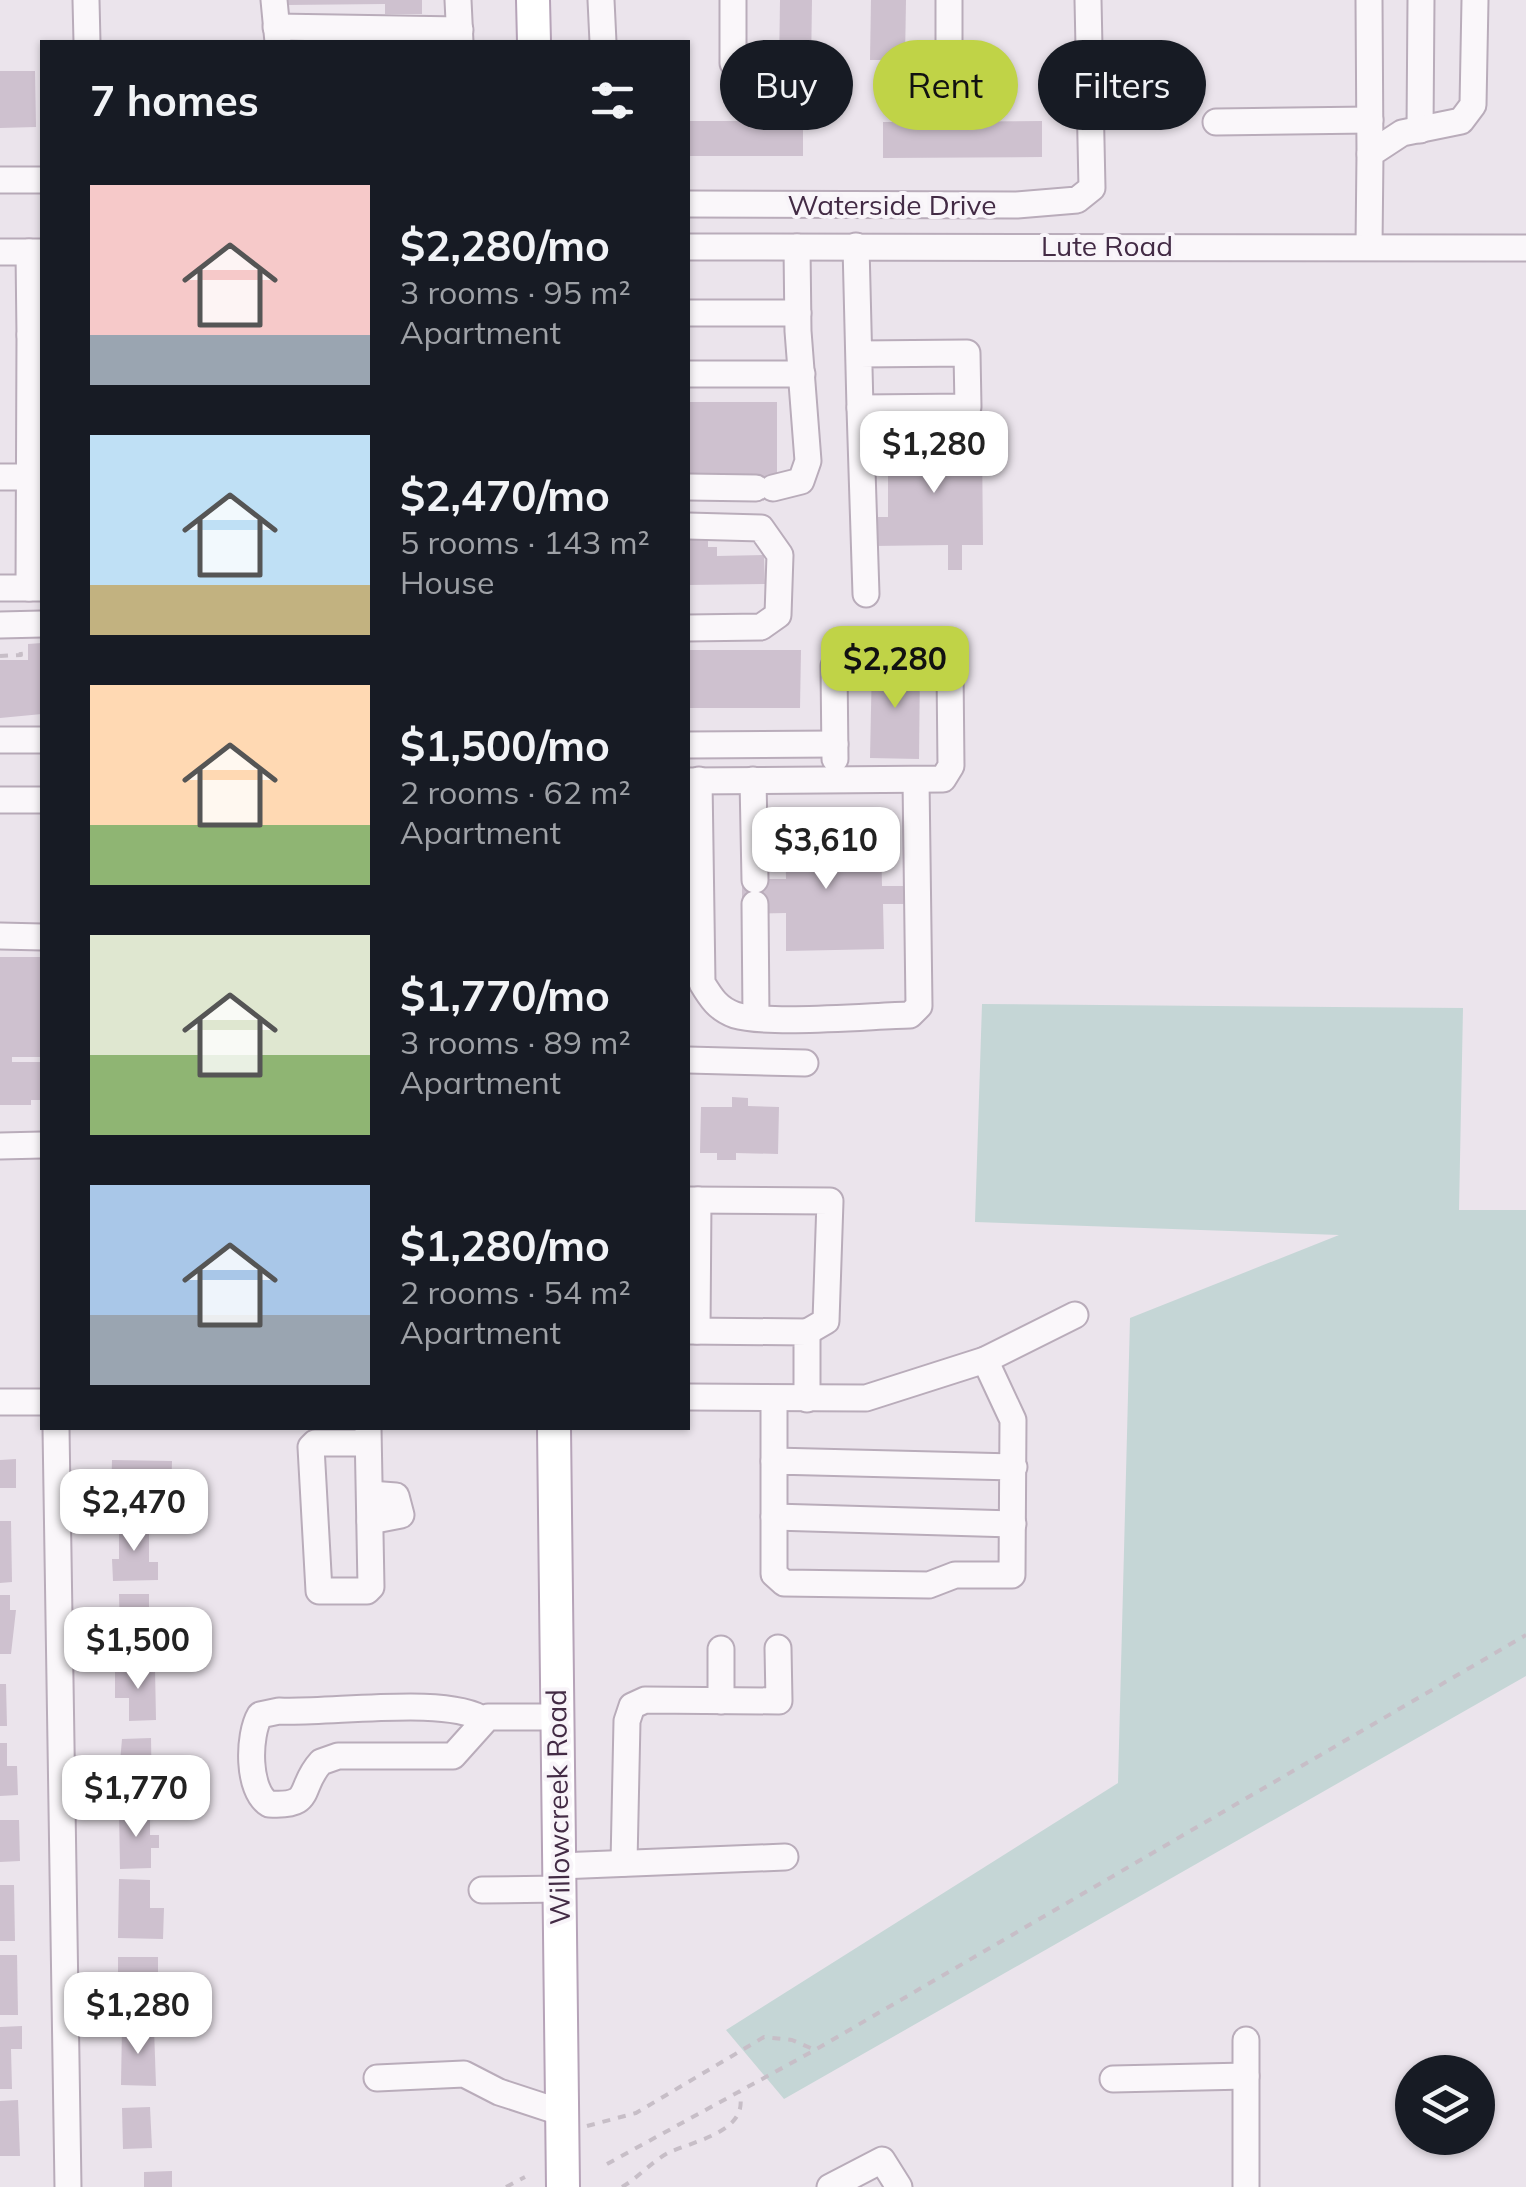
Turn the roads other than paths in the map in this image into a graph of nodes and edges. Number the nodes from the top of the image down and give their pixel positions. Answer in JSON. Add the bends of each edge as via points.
{"nodes":[{"id":1,"x":86,"y":0,"type":"edge"},
{"id":2,"x":274,"y":0,"type":"edge"},
{"id":3,"x":458,"y":0,"type":"edge"},
{"id":4,"x":533,"y":0,"type":"edge"},
{"id":5,"x":601,"y":0,"type":"edge"},
{"id":6,"x":733,"y":0,"type":"edge"},
{"id":7,"x":949,"y":0,"type":"edge"},
{"id":8,"x":1088,"y":0,"type":"edge"},
{"id":9,"x":1370,"y":0,"type":"edge"},
{"id":10,"x":1421,"y":0,"type":"edge"},
{"id":11,"x":1475,"y":0,"type":"edge"},
{"id":12,"x":277,"y":35,"type":"edge"},
{"id":13,"x":460,"y":36,"type":"edge"},
{"id":14,"x":87,"y":40,"type":"edge"},
{"id":15,"x":534,"y":40,"type":"edge"},
{"id":16,"x":603,"y":40,"type":"edge"},
{"id":17,"x":733,"y":40,"type":"edge"},
{"id":18,"x":949,"y":40,"type":"edge"},
{"id":19,"x":1370,"y":120,"type":"junction"},
{"id":20,"x":1216,"y":122,"type":"dead end"},
{"id":21,"x":1420,"y":130,"type":"junction"},
{"id":22,"x":1370,"y":154,"type":"junction"},
{"id":23,"x":0,"y":180,"type":"edge"},
{"id":24,"x":40,"y":180,"type":"edge"},
{"id":25,"x":690,"y":204,"type":"edge"},
{"id":26,"x":690,"y":246,"type":"edge"},
{"id":27,"x":797,"y":246,"type":"junction"},
{"id":28,"x":856,"y":246,"type":"junction"},
{"id":29,"x":1369,"y":246,"type":"junction"},
{"id":30,"x":1526,"y":248,"type":"edge"},
{"id":31,"x":0,"y":252,"type":"edge"},
{"id":32,"x":36,"y":252,"type":"edge"},
{"id":33,"x":690,"y":313,"type":"edge"},
{"id":34,"x":798,"y":313,"type":"junction"},
{"id":35,"x":36,"y":335,"type":"edge"},
{"id":36,"x":859,"y":354,"type":"junction"},
{"id":37,"x":690,"y":374,"type":"edge"},
{"id":38,"x":802,"y":374,"type":"junction"},
{"id":39,"x":36,"y":386,"type":"edge"},
{"id":40,"x":860,"y":408,"type":"junction"},
{"id":41,"x":0,"y":477,"type":"edge"},
{"id":42,"x":29,"y":477,"type":"junction"},
{"id":43,"x":690,"y":487,"type":"edge"},
{"id":44,"x":690,"y":526,"type":"edge"},
{"id":45,"x":0,"y":588,"type":"edge"},
{"id":46,"x":36,"y":588,"type":"edge"},
{"id":47,"x":866,"y":594,"type":"dead end"},
{"id":48,"x":40,"y":624,"type":"edge"},
{"id":49,"x":0,"y":625,"type":"edge"},
{"id":50,"x":690,"y":628,"type":"edge"},
{"id":51,"x":834,"y":666,"type":"dead end"},
{"id":52,"x":950,"y":669,"type":"dead end"},
{"id":53,"x":0,"y":740,"type":"edge"},
{"id":54,"x":40,"y":740,"type":"edge"},
{"id":55,"x":835,"y":744,"type":"junction"},
{"id":56,"x":697,"y":745,"type":"edge"},
{"id":57,"x":835,"y":779,"type":"junction"},
{"id":58,"x":698,"y":780,"type":"edge"},
{"id":59,"x":753,"y":780,"type":"junction"},
{"id":60,"x":916,"y":780,"type":"junction"},
{"id":61,"x":0,"y":800,"type":"edge"},
{"id":62,"x":40,"y":800,"type":"edge"},
{"id":63,"x":0,"y":936,"type":"edge"},
{"id":64,"x":40,"y":936,"type":"edge"},
{"id":65,"x":756,"y":1017,"type":"junction"},
{"id":66,"x":690,"y":1060,"type":"edge"},
{"id":67,"x":805,"y":1063,"type":"dead end"},
{"id":68,"x":0,"y":1146,"type":"edge"},
{"id":69,"x":40,"y":1146,"type":"edge"},
{"id":70,"x":693,"y":1200,"type":"edge"},
{"id":71,"x":693,"y":1268,"type":"edge"},
{"id":72,"x":1075,"y":1315,"type":"dead end"},
{"id":73,"x":692,"y":1331,"type":"edge"},
{"id":74,"x":807,"y":1332,"type":"junction"},
{"id":75,"x":985,"y":1360,"type":"junction"},
{"id":76,"x":690,"y":1398,"type":"edge"},
{"id":77,"x":774,"y":1398,"type":"junction"},
{"id":78,"x":807,"y":1398,"type":"junction"},
{"id":79,"x":0,"y":1402,"type":"edge"},
{"id":80,"x":40,"y":1402,"type":"edge"},
{"id":81,"x":56,"y":1430,"type":"edge"},
{"id":82,"x":554,"y":1430,"type":"edge"},
{"id":83,"x":368,"y":1435,"type":"edge"},
{"id":84,"x":774,"y":1461,"type":"junction"},
{"id":85,"x":1014,"y":1467,"type":"junction"},
{"id":86,"x":774,"y":1517,"type":"junction"},
{"id":87,"x":1013,"y":1524,"type":"junction"},
{"id":88,"x":721,"y":1648,"type":"dead end"},
{"id":89,"x":778,"y":1648,"type":"dead end"},
{"id":90,"x":721,"y":1701,"type":"junction"},
{"id":91,"x":556,"y":1716,"type":"junction"},
{"id":92,"x":484,"y":1720,"type":"junction"},
{"id":93,"x":785,"y":1857,"type":"dead end"},
{"id":94,"x":624,"y":1863,"type":"junction"},
{"id":95,"x":559,"y":1878,"type":"junction"},
{"id":96,"x":482,"y":1890,"type":"dead end"},
{"id":97,"x":1246,"y":2040,"type":"dead end"},
{"id":98,"x":1246,"y":2076,"type":"junction"},
{"id":99,"x":376,"y":2078,"type":"dead end"},
{"id":100,"x":1113,"y":2079,"type":"dead end"},
{"id":101,"x":563,"y":2121,"type":"junction"},
{"id":102,"x":68,"y":2187,"type":"edge"},
{"id":103,"x":563,"y":2187,"type":"edge"},
{"id":104,"x":830,"y":2187,"type":"edge"},
{"id":105,"x":898,"y":2187,"type":"edge"},
{"id":106,"x":1246,"y":2187,"type":"edge"}],
"edges":[{"from":1,"to":14,"type":"street"},
{"from":2,"to":12,"type":"street"},
{"from":3,"to":13,"type":"street"},
{"from":4,"to":15,"type":"main road"},
{"from":5,"to":16,"type":"street"},
{"from":6,"to":17,"type":"street"},
{"from":7,"to":18,"type":"street"},
{"from":8,"to":25,"type":"street","name":"Waterside Drive","via":[[1092,188],[1077,200]]},
{"from":9,"to":19,"type":"street"},
{"from":10,"to":21,"type":"street"},
{"from":11,"to":21,"type":"street","via":[[1473,106],[1461,120]]},
{"from":12,"to":13,"type":"street"},
{"from":19,"to":20,"type":"street"},
{"from":19,"to":22,"type":"street"},
{"from":21,"to":22,"type":"street","via":[[1402,133]]},
{"from":22,"to":29,"type":"street"},
{"from":23,"to":24,"type":"street"},
{"from":26,"to":27,"type":"street","name":"Lute Road"},
{"from":27,"to":28,"type":"street","name":"Lute Road"},
{"from":27,"to":34,"type":"street"},
{"from":28,"to":29,"type":"street","name":"Lute Road"},
{"from":28,"to":36,"type":"street"},
{"from":29,"to":30,"type":"street","name":"Lute Road"},
{"from":31,"to":32,"type":"street"},
{"from":32,"to":35,"type":"street"},
{"from":33,"to":34,"type":"street"},
{"from":34,"to":38,"type":"street"},
{"from":35,"to":39,"type":"street"},
{"from":36,"to":40,"type":"street"},
{"from":36,"to":40,"type":"street","via":[[967,353],[968,407]]},
{"from":37,"to":38,"type":"street"},
{"from":38,"to":43,"type":"street","via":[[808,461],[801,481],[765,488]]},
{"from":39,"to":42,"type":"street"},
{"from":40,"to":47,"type":"street"},
{"from":41,"to":42,"type":"street"},
{"from":42,"to":46,"type":"street"},
{"from":44,"to":50,"type":"street","via":[[761,528],[780,555],[778,614],[761,627]]},
{"from":45,"to":46,"type":"street"},
{"from":48,"to":49,"type":"street"},
{"from":51,"to":55,"type":"street"},
{"from":52,"to":60,"type":"street","via":[[951,766],[943,779]]},
{"from":53,"to":54,"type":"street"},
{"from":55,"to":56,"type":"street"},
{"from":55,"to":57,"type":"street"},
{"from":56,"to":58,"type":"street"},
{"from":57,"to":59,"type":"street"},
{"from":57,"to":60,"type":"street"},
{"from":58,"to":59,"type":"street"},
{"from":58,"to":65,"type":"street","via":[[702,983],[716,1005]]},
{"from":59,"to":65,"type":"street"},
{"from":60,"to":65,"type":"street","via":[[919,1006],[910,1015]]},
{"from":61,"to":62,"type":"street"},
{"from":63,"to":64,"type":"street"},
{"from":66,"to":67,"type":"street"},
{"from":68,"to":69,"type":"street"},
{"from":70,"to":71,"type":"street"},
{"from":70,"to":74,"type":"street","via":[[830,1201],[826,1321]]},
{"from":71,"to":73,"type":"street"},
{"from":72,"to":75,"type":"street"},
{"from":73,"to":74,"type":"street"},
{"from":74,"to":78,"type":"street"},
{"from":75,"to":78,"type":"street","via":[[866,1398]]},
{"from":75,"to":85,"type":"street","via":[[1013,1420]]},
{"from":76,"to":77,"type":"street"},
{"from":77,"to":78,"type":"street"},
{"from":77,"to":84,"type":"street"},
{"from":79,"to":80,"type":"street"},
{"from":81,"to":102,"type":"street"},
{"from":82,"to":91,"type":"main road","name":"Willowcreek Road"},
{"from":83,"to":83,"type":"street","via":[[311,1447],[316,1590],[370,1590]]},
{"from":84,"to":85,"type":"street"},
{"from":84,"to":86,"type":"street"},
{"from":85,"to":87,"type":"street"},
{"from":86,"to":87,"type":"street"},
{"from":86,"to":87,"type":"street","via":[[774,1574],[784,1583],[929,1585],[955,1575],[1012,1575]]},
{"from":88,"to":90,"type":"street"},
{"from":89,"to":90,"type":"street","via":[[779,1701]]},
{"from":90,"to":94,"type":"street","via":[[645,1700],[632,1706]]},
{"from":91,"to":92,"type":"street"},
{"from":91,"to":95,"type":"main road","name":"Willowcreek Road"},
{"from":92,"to":92,"type":"street","via":[[453,1756],[338,1756],[322,1762],[301,1802],[292,1806],[269,1804],[256,1789],[254,1725],[260,1715],[436,1708],[469,1710]]},
{"from":93,"to":94,"type":"street"},
{"from":94,"to":95,"type":"street"},
{"from":95,"to":96,"type":"street"},
{"from":95,"to":101,"type":"main road","name":"Willowcreek Road"},
{"from":97,"to":98,"type":"street"},
{"from":98,"to":100,"type":"street"},
{"from":98,"to":106,"type":"street"},
{"from":99,"to":101,"type":"street","via":[[464,2074]]},
{"from":101,"to":103,"type":"main road","name":"Willowcreek Road"},
{"from":104,"to":105,"type":"street","via":[[882,2160]]}]}
